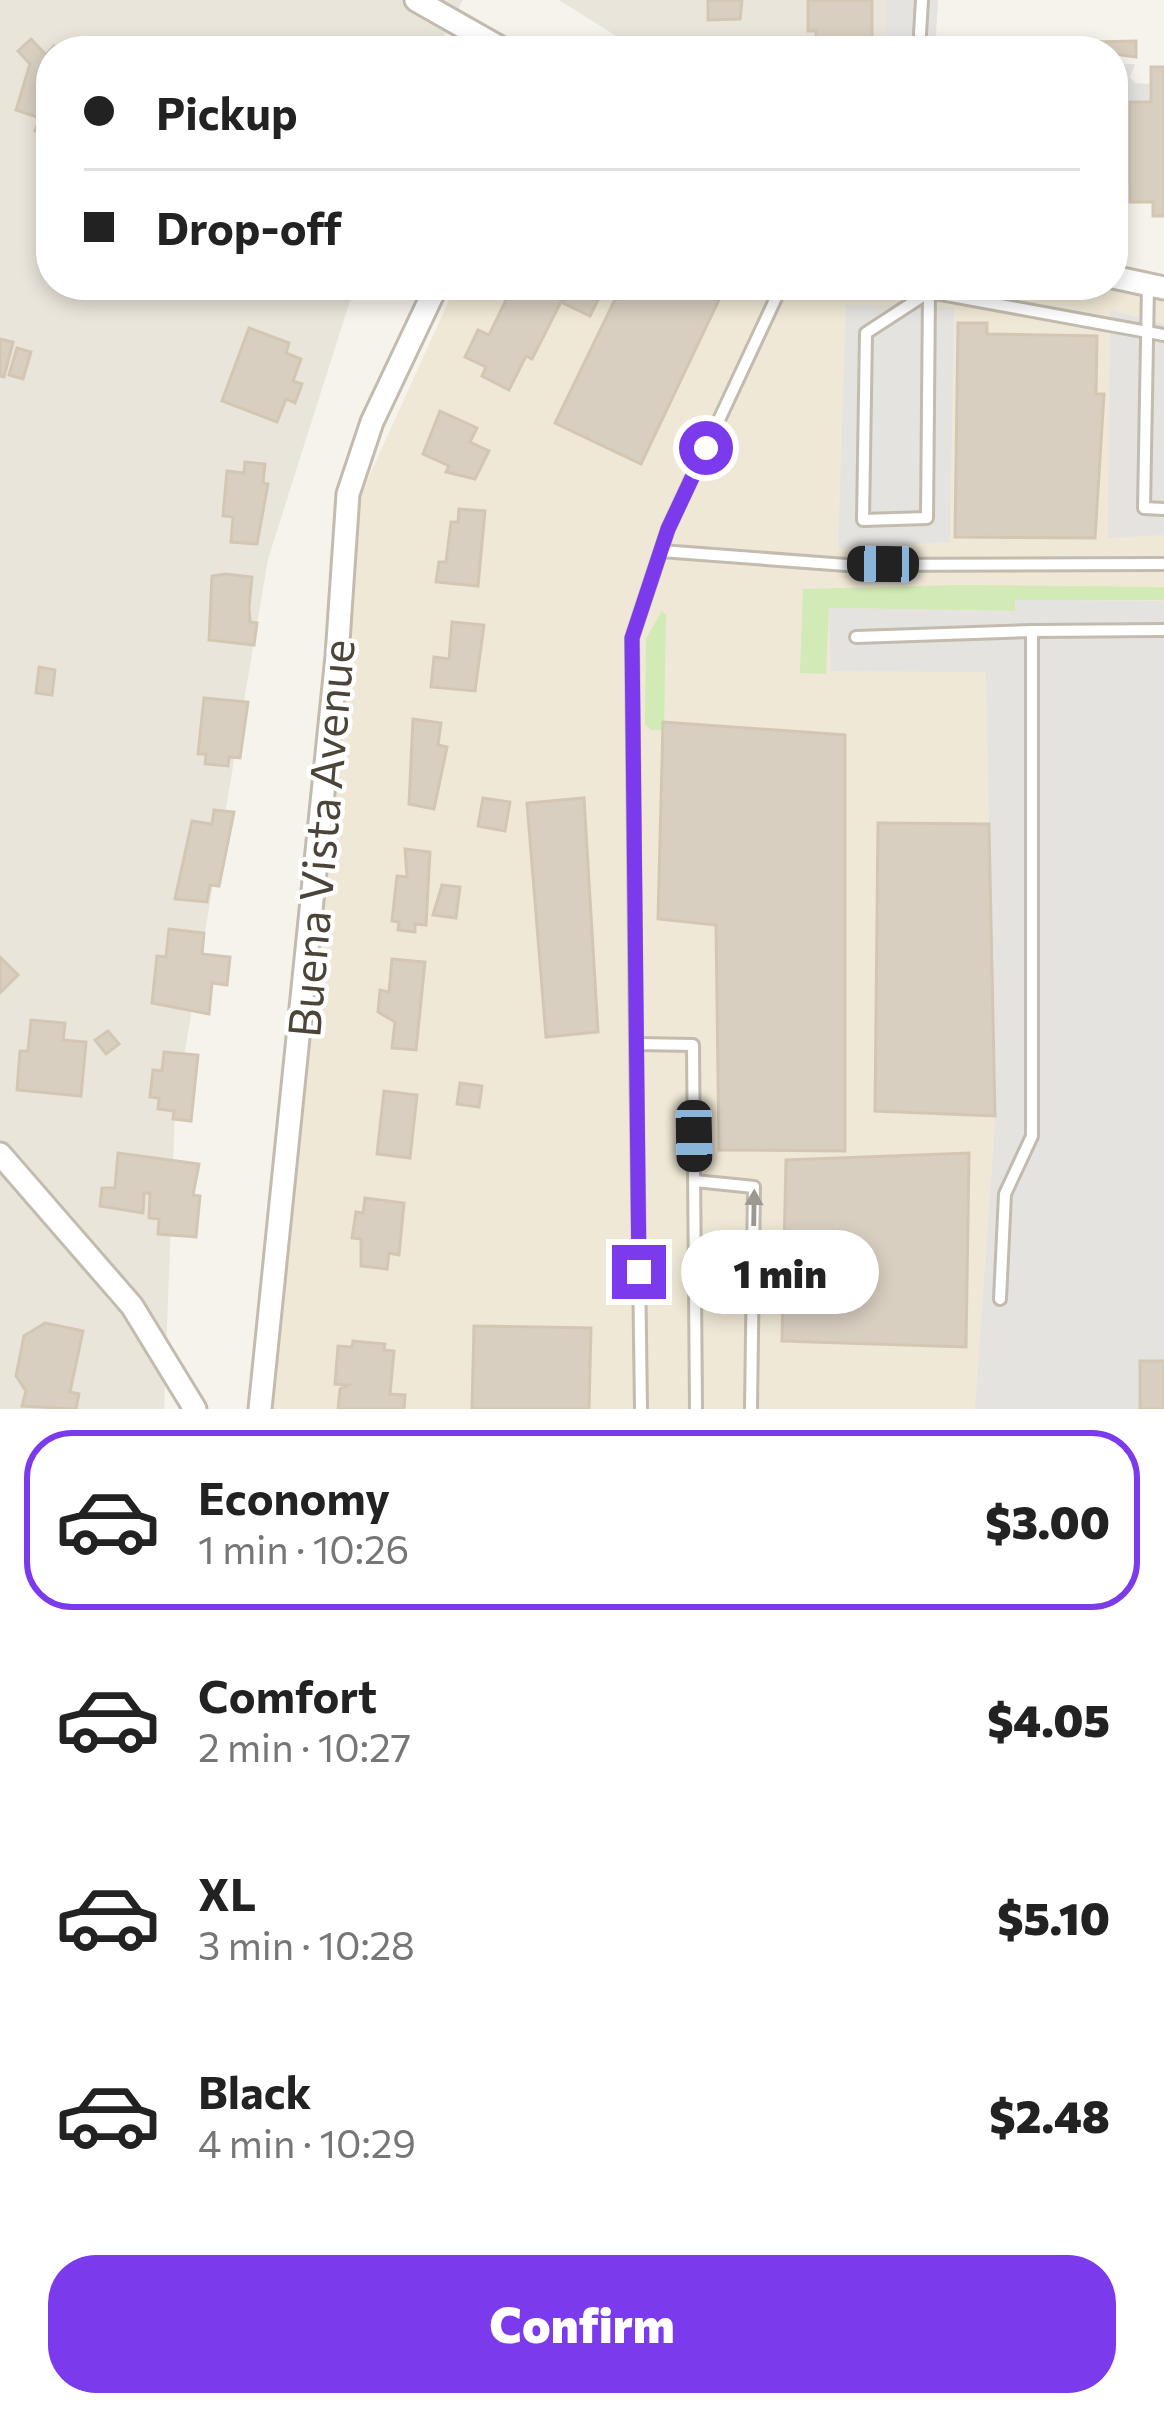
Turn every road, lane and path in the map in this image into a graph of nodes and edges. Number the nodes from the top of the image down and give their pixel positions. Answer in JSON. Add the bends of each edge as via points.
{"nodes":[{"id":1,"x":416,"y":0,"type":"edge"},
{"id":2,"x":922,"y":0,"type":"edge"},
{"id":3,"x":480,"y":36,"type":"edge"},
{"id":4,"x":920,"y":36,"type":"edge"},
{"id":5,"x":1156,"y":286,"type":"edge"},
{"id":6,"x":430,"y":300,"type":"edge"},
{"id":7,"x":775,"y":300,"type":"edge"},
{"id":8,"x":913,"y":300,"type":"edge"},
{"id":9,"x":929,"y":300,"type":"edge"},
{"id":10,"x":990,"y":300,"type":"edge"},
{"id":11,"x":1144,"y":328,"type":"junction"},
{"id":12,"x":1164,"y":335,"type":"edge"},
{"id":13,"x":1164,"y":509,"type":"edge"},
{"id":14,"x":661,"y":551,"type":"junction"},
{"id":15,"x":1164,"y":564,"type":"edge"},
{"id":16,"x":1164,"y":630,"type":"edge"},
{"id":17,"x":1032,"y":631,"type":"junction"},
{"id":18,"x":856,"y":637,"type":"dead end"},
{"id":19,"x":636,"y":1044,"type":"junction"},
{"id":20,"x":0,"y":1154,"type":"edge"},
{"id":21,"x":695,"y":1181,"type":"junction"},
{"id":22,"x":1000,"y":1299,"type":"dead end"},
{"id":23,"x":195,"y":1409,"type":"edge"},
{"id":24,"x":260,"y":1409,"type":"edge"},
{"id":25,"x":641,"y":1409,"type":"edge"},
{"id":26,"x":697,"y":1409,"type":"edge"},
{"id":27,"x":752,"y":1409,"type":"edge"}],
"edges":[{"from":1,"to":3,"type":"street"},
{"from":2,"to":4,"type":"lane"},
{"from":5,"to":11,"type":"lane"},
{"from":6,"to":24,"type":"street","name":"Buena Vista Avenue","via":[[348,494]]},
{"from":7,"to":14,"type":"lane"},
{"from":8,"to":9,"type":"lane","via":[[866,333],[862,520],[927,518]]},
{"from":10,"to":11,"type":"lane"},
{"from":11,"to":12,"type":"lane"},
{"from":11,"to":13,"type":"lane","via":[[1144,508]]},
{"from":14,"to":15,"type":"lane","via":[[846,565]]},
{"from":14,"to":19,"type":"lane","via":[[632,638]]},
{"from":16,"to":17,"type":"lane"},
{"from":17,"to":18,"type":"lane"},
{"from":17,"to":22,"type":"lane","via":[[1032,1136],[1005,1194]]},
{"from":19,"to":21,"type":"lane","via":[[693,1045]]},
{"from":19,"to":25,"type":"lane"},
{"from":20,"to":23,"type":"street","via":[[132,1306]]},
{"from":21,"to":26,"type":"lane"},
{"from":27,"to":21,"type":"lane","one_way":true,"via":[[754,1186]]}]}
